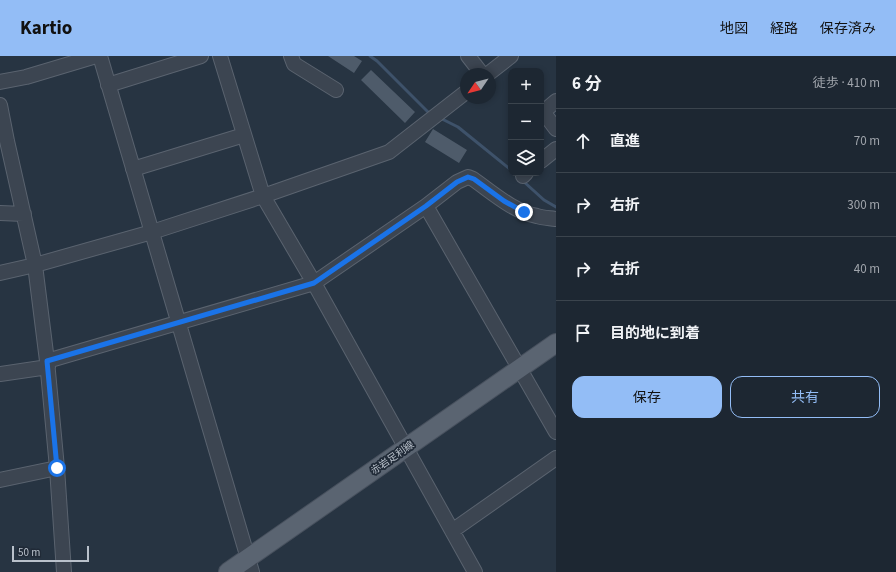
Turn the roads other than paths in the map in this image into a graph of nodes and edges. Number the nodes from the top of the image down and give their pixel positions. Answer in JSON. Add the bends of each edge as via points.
{"nodes":[{"id":1,"x":96,"y":56,"type":"edge"},
{"id":2,"x":100,"y":56,"type":"edge"},
{"id":3,"x":201,"y":56,"type":"edge"},
{"id":4,"x":220,"y":56,"type":"edge"},
{"id":5,"x":291,"y":56,"type":"edge"},
{"id":6,"x":468,"y":56,"type":"edge"},
{"id":7,"x":509,"y":63,"type":"edge"},
{"id":8,"x":477,"y":68,"type":"edge"},
{"id":9,"x":496,"y":70,"type":"edge"},
{"id":10,"x":0,"y":82,"type":"edge"},
{"id":11,"x":108,"y":85,"type":"junction"},
{"id":12,"x":336,"y":90,"type":"dead end"},
{"id":13,"x":460,"y":97,"type":"edge"},
{"id":14,"x":556,"y":101,"type":"edge"},
{"id":15,"x":0,"y":105,"type":"edge"},
{"id":16,"x":544,"y":109,"type":"edge"},
{"id":17,"x":544,"y":113,"type":"edge"},
{"id":18,"x":556,"y":129,"type":"edge"},
{"id":19,"x":244,"y":135,"type":"junction"},
{"id":20,"x":556,"y":149,"type":"edge"},
{"id":21,"x":544,"y":159,"type":"edge"},
{"id":22,"x":133,"y":169,"type":"junction"},
{"id":23,"x":263,"y":196,"type":"junction"},
{"id":24,"x":426,"y":206,"type":"junction"},
{"id":25,"x":0,"y":213,"type":"edge"},
{"id":26,"x":24,"y":214,"type":"junction"},
{"id":27,"x":556,"y":218,"type":"edge"},
{"id":28,"x":152,"y":232,"type":"junction"},
{"id":29,"x":35,"y":265,"type":"junction"},
{"id":30,"x":0,"y":273,"type":"edge"},
{"id":31,"x":314,"y":283,"type":"junction"},
{"id":32,"x":179,"y":322,"type":"junction"},
{"id":33,"x":556,"y":343,"type":"edge"},
{"id":34,"x":47,"y":364,"type":"junction"},
{"id":35,"x":519,"y":368,"type":"junction"},
{"id":36,"x":0,"y":374,"type":"edge"},
{"id":37,"x":556,"y":432,"type":"edge"},
{"id":38,"x":406,"y":448,"type":"junction"},
{"id":39,"x":556,"y":458,"type":"edge"},
{"id":40,"x":57,"y":468,"type":"junction"},
{"id":41,"x":0,"y":478,"type":"edge"},
{"id":42,"x":452,"y":531,"type":"junction"},
{"id":43,"x":250,"y":565,"type":"edge"},
{"id":44,"x":64,"y":572,"type":"edge"},
{"id":45,"x":228,"y":572,"type":"edge"},
{"id":46,"x":475,"y":572,"type":"edge"}],
"edges":[{"from":1,"to":10,"type":"street"},
{"from":2,"to":11,"type":"street"},
{"from":3,"to":11,"type":"street"},
{"from":4,"to":19,"type":"street"},
{"from":5,"to":12,"type":"street","via":[[294,64]]},
{"from":6,"to":8,"type":"street"},
{"from":7,"to":9,"type":"street"},
{"from":11,"to":22,"type":"street"},
{"from":13,"to":23,"type":"street","via":[[389,152]]},
{"from":14,"to":16,"type":"street"},
{"from":15,"to":26,"type":"street"},
{"from":17,"to":18,"type":"street"},
{"from":19,"to":22,"type":"street"},
{"from":19,"to":23,"type":"street"},
{"from":20,"to":21,"type":"street"},
{"from":22,"to":28,"type":"street"},
{"from":23,"to":28,"type":"street"},
{"from":23,"to":31,"type":"street"},
{"from":24,"to":27,"type":"street","via":[[457,182],[468,177],[524,212]]},
{"from":24,"to":31,"type":"street"},
{"from":24,"to":35,"type":"street"},
{"from":25,"to":26,"type":"street"},
{"from":26,"to":29,"type":"street"},
{"from":28,"to":29,"type":"street"},
{"from":28,"to":32,"type":"street"},
{"from":29,"to":30,"type":"street"},
{"from":29,"to":34,"type":"street"},
{"from":31,"to":32,"type":"street"},
{"from":31,"to":38,"type":"street"},
{"from":32,"to":34,"type":"street"},
{"from":32,"to":43,"type":"street"},
{"from":33,"to":35,"type":"main road","name":"赤岩足利線"},
{"from":34,"to":36,"type":"street"},
{"from":34,"to":40,"type":"street"},
{"from":35,"to":37,"type":"street"},
{"from":35,"to":38,"type":"main road","name":"赤岩足利線"},
{"from":38,"to":42,"type":"street"},
{"from":38,"to":43,"type":"main road","name":"赤岩足利線"},
{"from":39,"to":42,"type":"street"},
{"from":40,"to":41,"type":"street"},
{"from":40,"to":44,"type":"street"},
{"from":42,"to":46,"type":"street"},
{"from":43,"to":45,"type":"main road","name":"赤岩足利線"}]}
